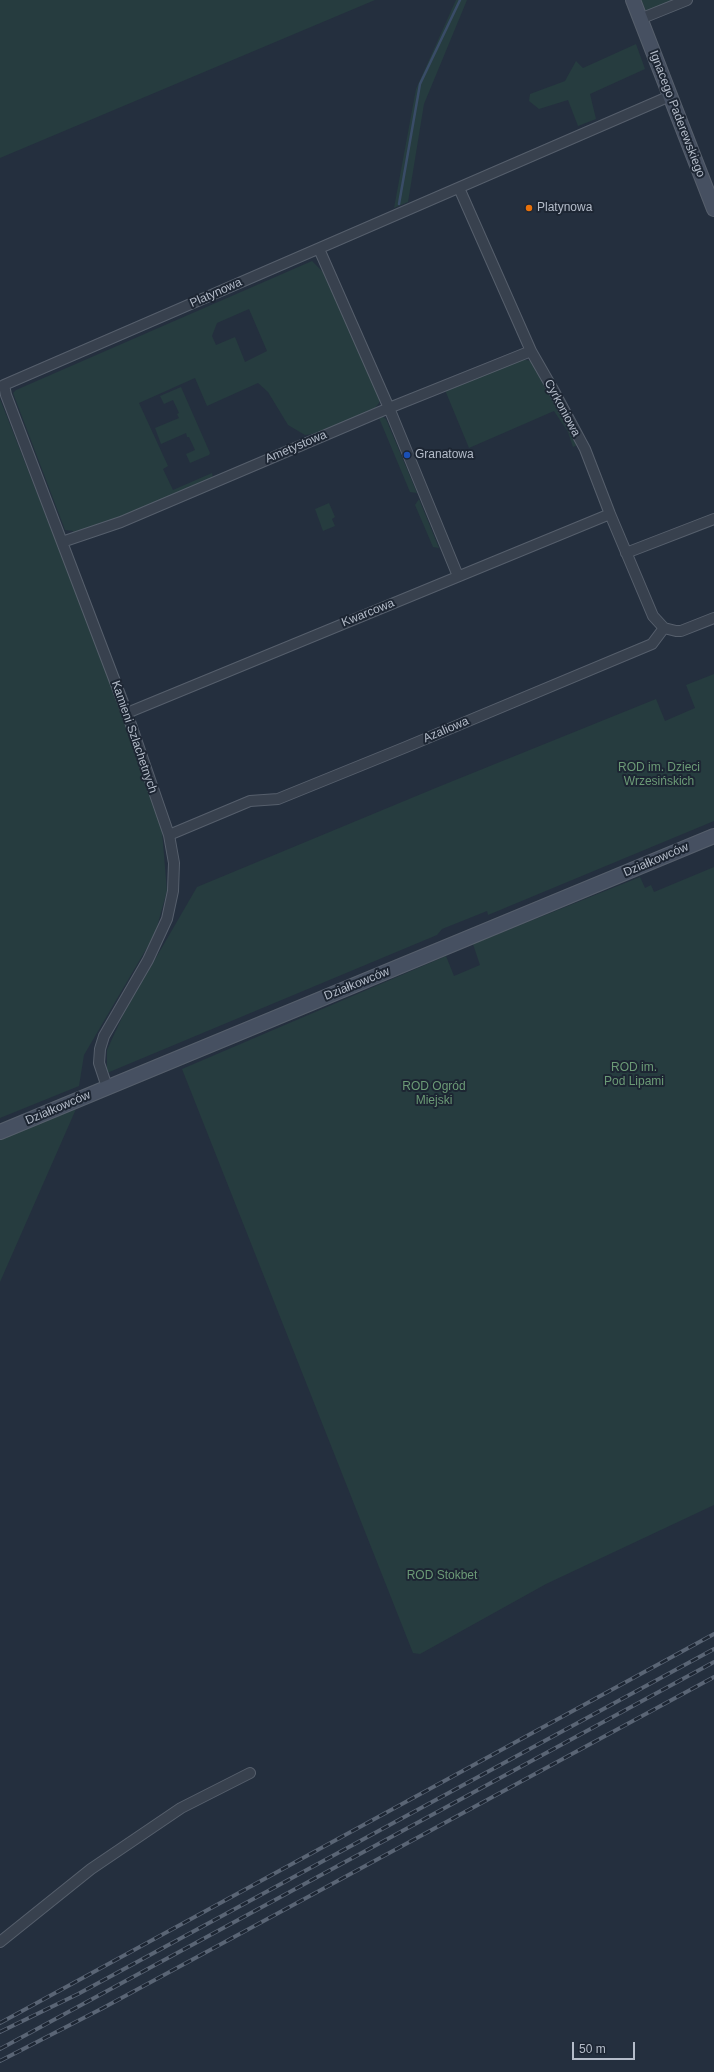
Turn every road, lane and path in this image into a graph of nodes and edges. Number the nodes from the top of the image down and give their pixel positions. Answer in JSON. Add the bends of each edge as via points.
{"nodes":[{"id":1,"x":633,"y":0,"type":"edge"},
{"id":2,"x":687,"y":0,"type":"edge"},
{"id":3,"x":640,"y":19,"type":"junction"},
{"id":4,"x":670,"y":96,"type":"junction"},
{"id":5,"x":459,"y":188,"type":"junction"},
{"id":6,"x":714,"y":209,"type":"edge"},
{"id":7,"x":319,"y":249,"type":"junction"},
{"id":8,"x":530,"y":351,"type":"junction"},
{"id":9,"x":4,"y":385,"type":"joint"},
{"id":10,"x":389,"y":408,"type":"junction"},
{"id":11,"x":610,"y":514,"type":"junction"},
{"id":12,"x":714,"y":519,"type":"edge"},
{"id":13,"x":62,"y":542,"type":"junction"},
{"id":14,"x":626,"y":553,"type":"junction"},
{"id":15,"x":458,"y":576,"type":"junction"},
{"id":16,"x":714,"y":618,"type":"edge"},
{"id":17,"x":664,"y":628,"type":"junction"},
{"id":18,"x":127,"y":713,"type":"junction"},
{"id":19,"x":169,"y":835,"type":"junction"},
{"id":20,"x":714,"y":836,"type":"edge"},
{"id":21,"x":107,"y":1087,"type":"junction"},
{"id":22,"x":0,"y":1132,"type":"edge"},
{"id":23,"x":250,"y":1773,"type":"dead end"},
{"id":24,"x":0,"y":1942,"type":"edge"}],
"edges":[{"from":1,"to":3,"type":"street","name":"Ignacego Paderewskiego"},
{"from":2,"to":3,"type":"street"},
{"from":3,"to":4,"type":"street","name":"Ignacego Paderewskiego"},
{"from":4,"to":5,"type":"street","name":"Platynowa"},
{"from":4,"to":6,"type":"street","name":"Ignacego Paderewskiego"},
{"from":5,"to":7,"type":"street","name":"Platynowa"},
{"from":5,"to":8,"type":"street","name":"Cyrkoniowa"},
{"from":7,"to":9,"type":"street","name":"Platynowa"},
{"from":7,"to":10,"type":"street"},
{"from":8,"to":10,"type":"street","name":"Ametystowa"},
{"from":8,"to":11,"type":"street","name":"Cyrkoniowa","via":[[556,393],[585,449]]},
{"from":9,"to":13,"type":"street","name":"Kamieni Szlachetnych"},
{"from":10,"to":13,"type":"street","name":"Ametystowa","via":[[121,522]]},
{"from":10,"to":15,"type":"street"},
{"from":11,"to":14,"type":"street","name":"Cyrkoniowa"},
{"from":11,"to":15,"type":"street","name":"Kwarcowa"},
{"from":12,"to":14,"type":"street"},
{"from":13,"to":18,"type":"street","name":"Kamieni Szlachetnych"},
{"from":14,"to":17,"type":"street","name":"Cyrkoniowa","via":[[654,616]]},
{"from":15,"to":18,"type":"street","name":"Kwarcowa"},
{"from":16,"to":17,"type":"street","via":[[681,631]]},
{"from":17,"to":19,"type":"street","name":"Azaliowa","via":[[652,644],[278,799],[250,801]]},
{"from":18,"to":19,"type":"street","name":"Kamieni Szlachetnych"},
{"from":19,"to":21,"type":"street","name":"Kamieni Szlachetnych","via":[[174,863],[173,891],[167,919],[148,960],[104,1036],[99,1063]]},
{"from":20,"to":21,"type":"street","name":"Działkowców"},
{"from":21,"to":22,"type":"street","name":"Działkowców"},
{"from":23,"to":24,"type":"street","via":[[181,1808],[91,1869]]}]}
